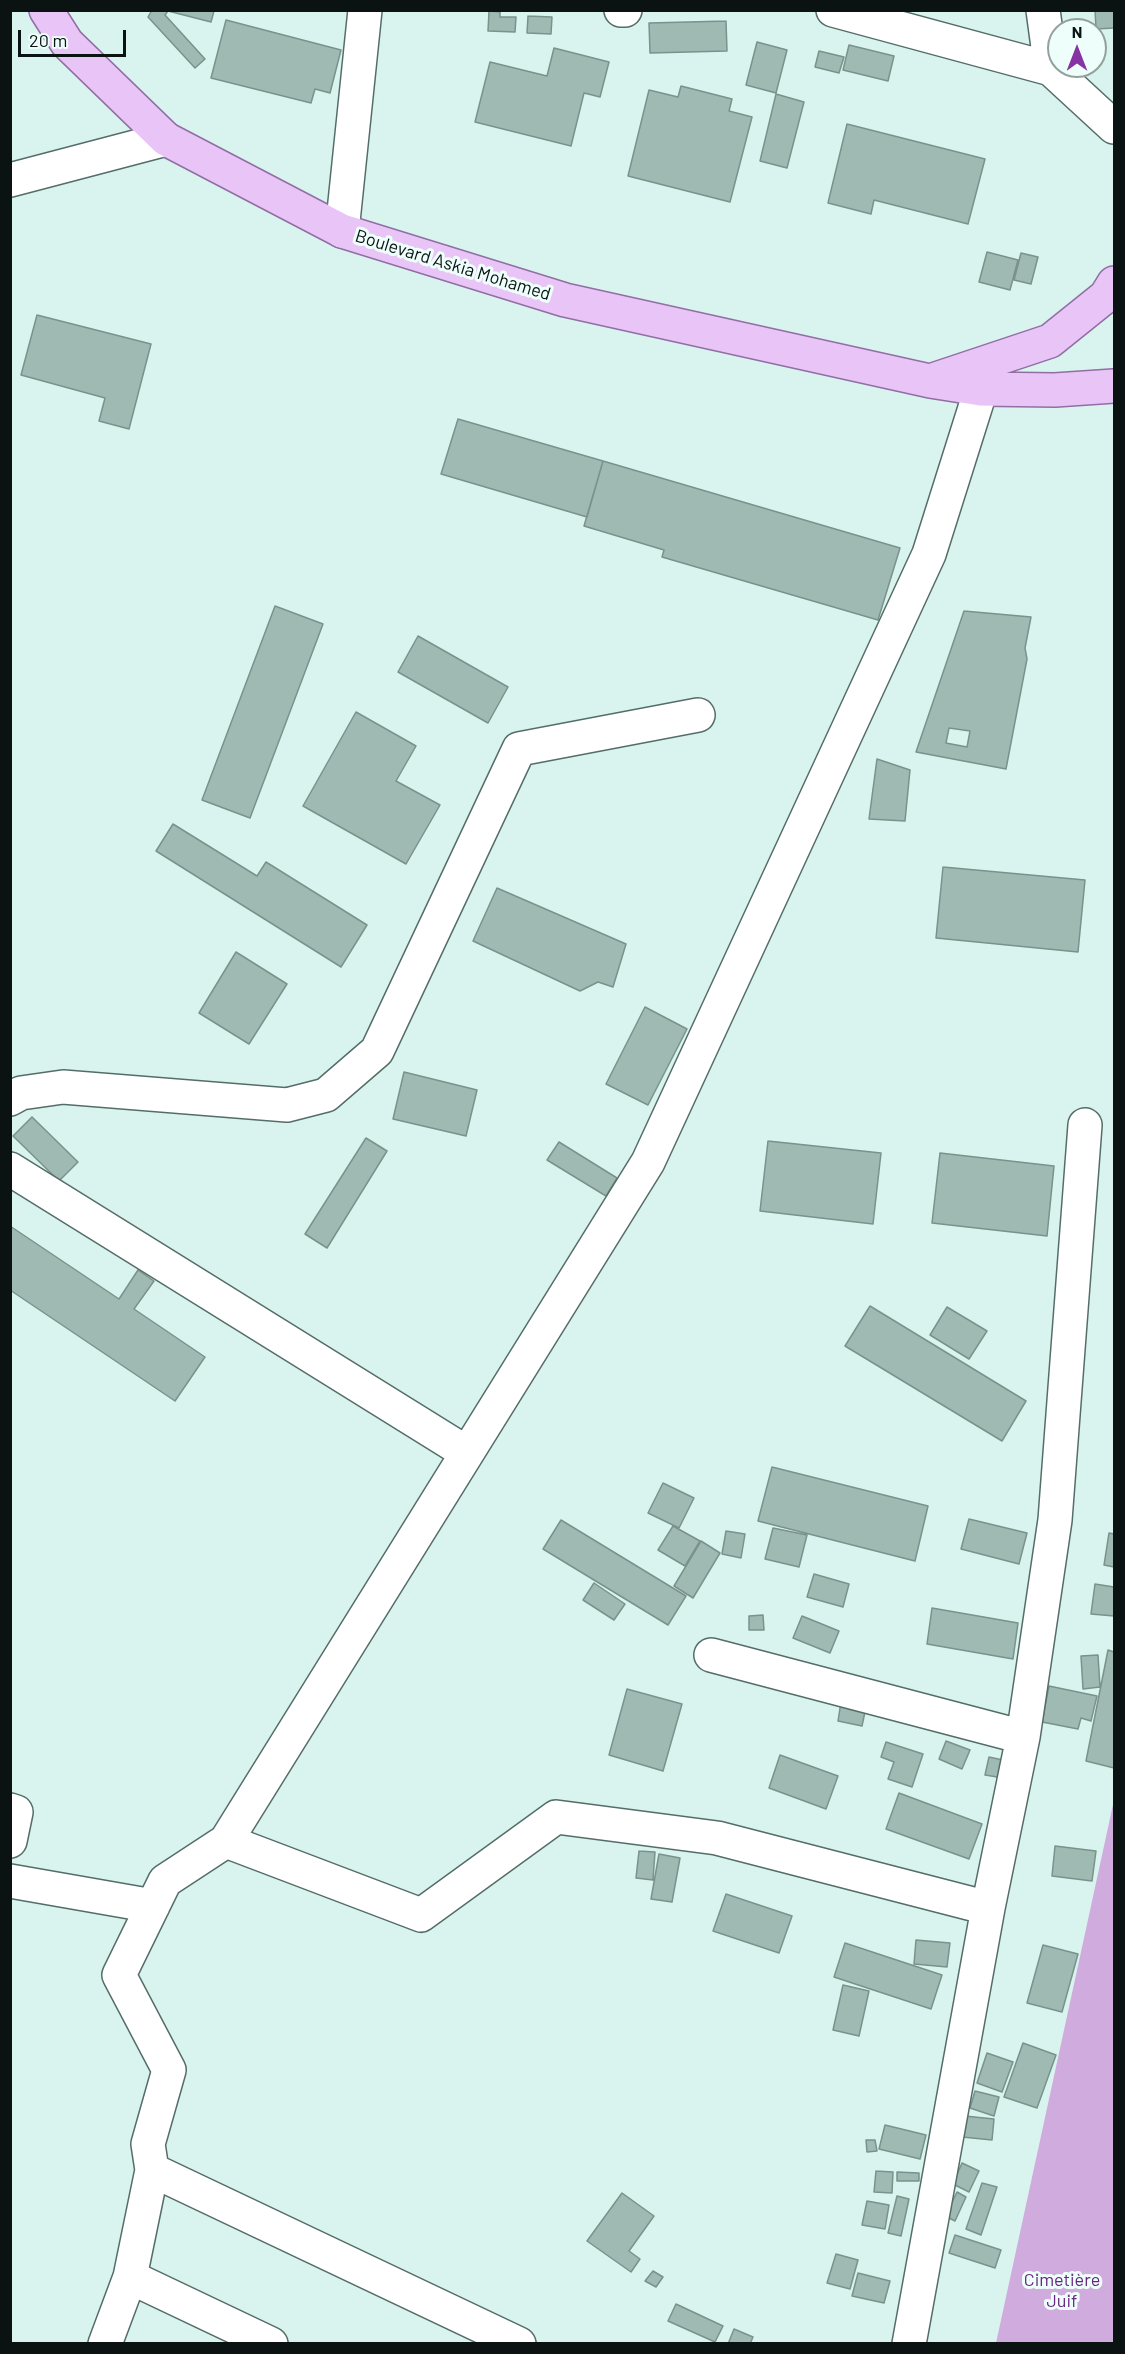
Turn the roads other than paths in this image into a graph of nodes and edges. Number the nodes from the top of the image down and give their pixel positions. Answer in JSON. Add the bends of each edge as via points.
{"nodes":[{"id":1,"x":46,"y":10,"type":"edge"},
{"id":2,"x":364,"y":10,"type":"edge"},
{"id":3,"x":833,"y":10,"type":"edge"},
{"id":4,"x":1043,"y":10,"type":"edge"},
{"id":5,"x":1047,"y":40,"type":"edge"},
{"id":6,"x":1047,"y":68,"type":"edge"},
{"id":7,"x":1061,"y":78,"type":"edge"},
{"id":8,"x":1114,"y":127,"type":"edge"},
{"id":9,"x":166,"y":139,"type":"junction"},
{"id":10,"x":10,"y":180,"type":"edge"},
{"id":11,"x":342,"y":231,"type":"junction"},
{"id":12,"x":1114,"y":283,"type":"edge"},
{"id":13,"x":930,"y":381,"type":"junction"},
{"id":14,"x":1114,"y":386,"type":"edge"},
{"id":15,"x":981,"y":389,"type":"junction"},
{"id":16,"x":698,"y":715,"type":"dead end"},
{"id":17,"x":10,"y":1099,"type":"edge"},
{"id":18,"x":1084,"y":1125,"type":"dead end"},
{"id":19,"x":10,"y":1169,"type":"edge"},
{"id":20,"x":467,"y":1453,"type":"junction"},
{"id":21,"x":711,"y":1655,"type":"dead end"},
{"id":22,"x":1023,"y":1737,"type":"junction"},
{"id":23,"x":10,"y":1810,"type":"edge"},
{"id":24,"x":226,"y":1840,"type":"junction"},
{"id":25,"x":10,"y":1841,"type":"edge"},
{"id":26,"x":10,"y":1881,"type":"edge"},
{"id":27,"x":153,"y":1906,"type":"junction"},
{"id":28,"x":988,"y":1908,"type":"junction"},
{"id":29,"x":152,"y":2169,"type":"junction"},
{"id":30,"x":130,"y":2277,"type":"junction"},
{"id":31,"x":466,"y":2332,"type":"edge"},
{"id":32,"x":105,"y":2343,"type":"edge"},
{"id":33,"x":270,"y":2343,"type":"edge"},
{"id":34,"x":519,"y":2343,"type":"edge"},
{"id":35,"x":909,"y":2343,"type":"edge"}],
"edges":[{"from":1,"to":9,"type":"main road","name":"Boulevard Askia Mohamed","via":[[67,43]]},
{"from":2,"to":11,"type":"street"},
{"from":3,"to":6,"type":"street"},
{"from":4,"to":5,"type":"street"},
{"from":7,"to":8,"type":"street"},
{"from":9,"to":10,"type":"street"},
{"from":9,"to":11,"type":"main road","name":"Boulevard Askia Mohamed"},
{"from":11,"to":13,"type":"main road","name":"Boulevard Askia Mohamed","via":[[565,300]]},
{"from":12,"to":13,"type":"main road","via":[[1106,296],[1050,341]]},
{"from":13,"to":15,"type":"main road","name":"Boulevard Askia Mohamed"},
{"from":14,"to":15,"type":"main road","name":"Boulevard Askia Mohamed"},
{"from":15,"to":20,"type":"street","via":[[929,554],[648,1162]]},
{"from":16,"to":17,"type":"street","via":[[519,749],[377,1051],[326,1095],[287,1105],[63,1087],[21,1093]]},
{"from":18,"to":22,"type":"street","via":[[1055,1520]]},
{"from":19,"to":20,"type":"street"},
{"from":20,"to":24,"type":"street"},
{"from":21,"to":22,"type":"street"},
{"from":22,"to":28,"type":"street"},
{"from":23,"to":25,"type":"street","via":[[16,1812]]},
{"from":24,"to":27,"type":"street","via":[[165,1881]]},
{"from":24,"to":28,"type":"street","via":[[421,1915],[556,1817],[717,1838]]},
{"from":26,"to":27,"type":"street"},
{"from":27,"to":29,"type":"street","via":[[119,1975],[169,2070],[148,2144]]},
{"from":28,"to":35,"type":"street"},
{"from":29,"to":30,"type":"street"},
{"from":29,"to":31,"type":"street"},
{"from":30,"to":32,"type":"street"},
{"from":30,"to":33,"type":"street"},
{"from":31,"to":34,"type":"street"}]}
